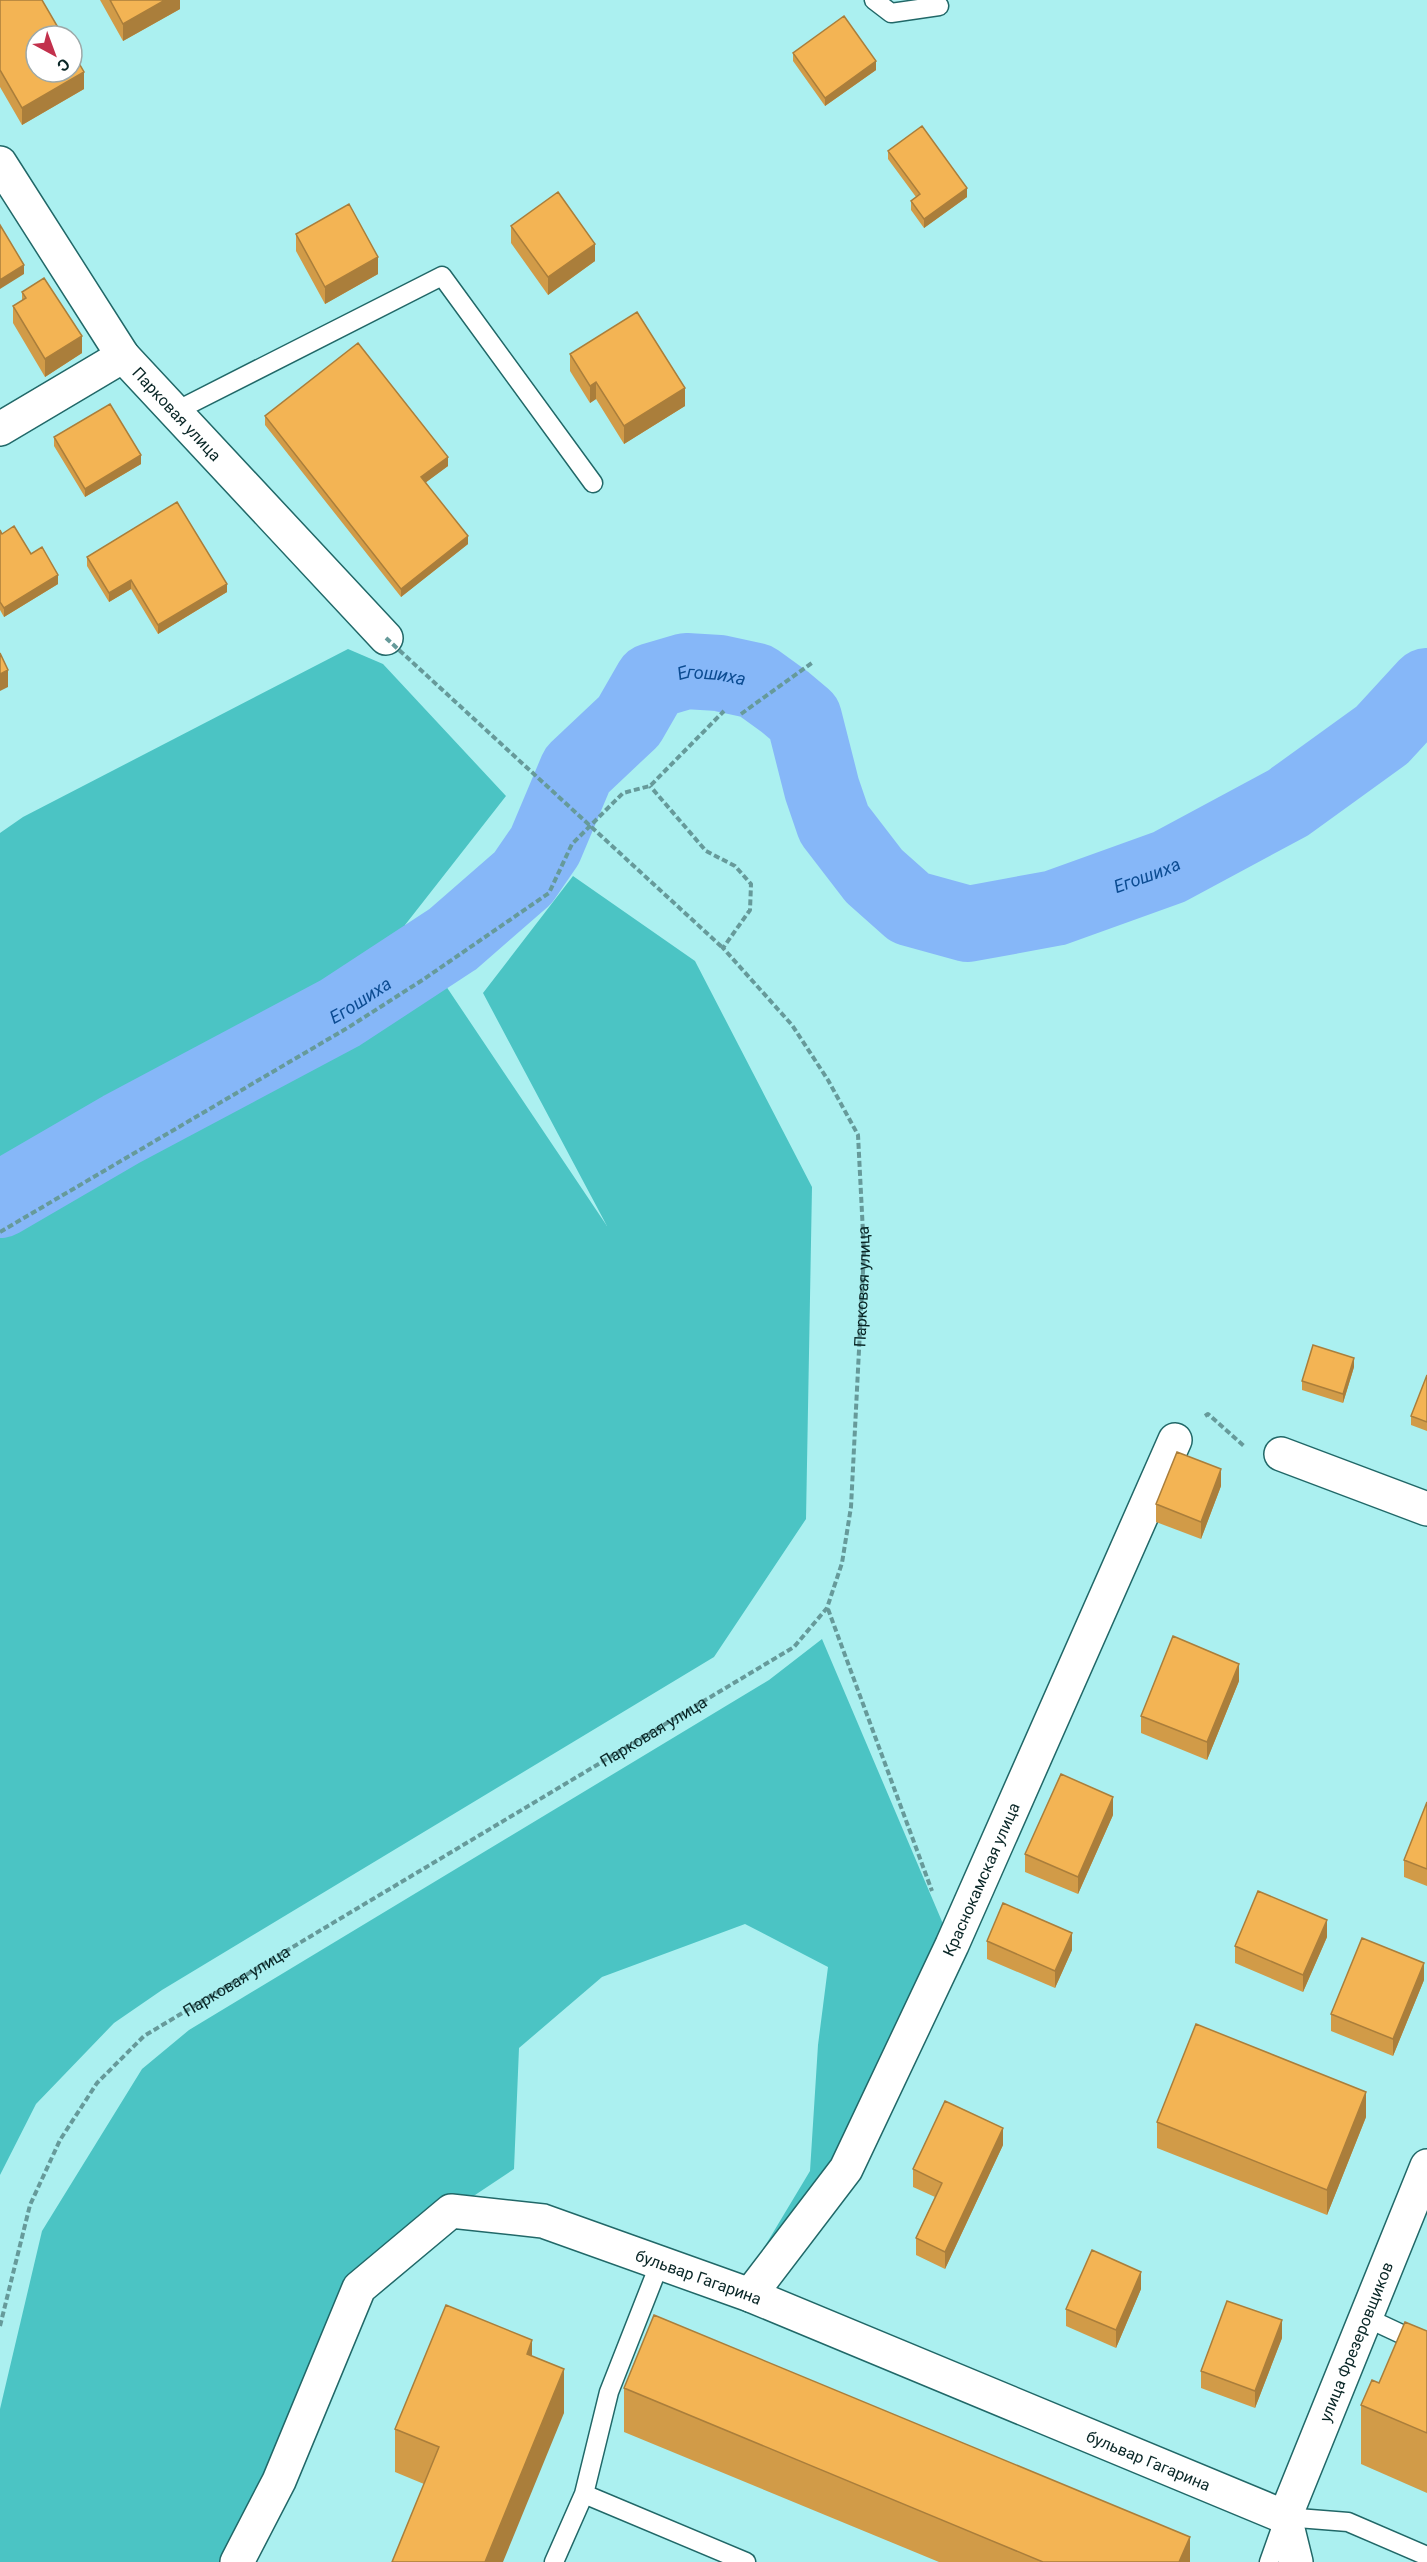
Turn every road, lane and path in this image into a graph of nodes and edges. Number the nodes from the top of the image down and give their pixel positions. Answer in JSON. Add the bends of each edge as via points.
{"nodes":[{"id":1,"x":874,"y":0,"type":"edge"},
{"id":2,"x":939,"y":6,"type":"dead end"},
{"id":3,"x":0,"y":163,"type":"edge"},
{"id":4,"x":123,"y":356,"type":"junction"},
{"id":5,"x":174,"y":412,"type":"junction"},
{"id":6,"x":0,"y":429,"type":"edge"},
{"id":7,"x":593,"y":483,"type":"dead end"},
{"id":8,"x":386,"y":638,"type":"joint"},
{"id":9,"x":812,"y":663,"type":"dead end"},
{"id":10,"x":724,"y":711,"type":"dead end"},
{"id":11,"x":741,"y":714,"type":"dead end"},
{"id":12,"x":650,"y":786,"type":"junction"},
{"id":13,"x":723,"y":948,"type":"junction"},
{"id":14,"x":0,"y":1232,"type":"edge"},
{"id":15,"x":1174,"y":1440,"type":"joint"},
{"id":16,"x":1281,"y":1454,"type":"joint"},
{"id":17,"x":1427,"y":1509,"type":"edge"},
{"id":18,"x":827,"y":1608,"type":"junction"},
{"id":19,"x":952,"y":1945,"type":"junction"},
{"id":20,"x":1427,"y":2166,"type":"edge"},
{"id":21,"x":659,"y":2265,"type":"junction"},
{"id":22,"x":750,"y":2295,"type":"junction"},
{"id":23,"x":1365,"y":2317,"type":"junction"},
{"id":24,"x":0,"y":2326,"type":"edge"},
{"id":25,"x":1427,"y":2346,"type":"edge"},
{"id":26,"x":584,"y":2494,"type":"junction"},
{"id":27,"x":1285,"y":2517,"type":"junction"},
{"id":28,"x":1427,"y":2556,"type":"edge"},
{"id":29,"x":237,"y":2562,"type":"edge"},
{"id":30,"x":554,"y":2562,"type":"edge"},
{"id":31,"x":746,"y":2562,"type":"edge"},
{"id":32,"x":1269,"y":2562,"type":"edge"},
{"id":33,"x":1296,"y":2562,"type":"edge"}],
"edges":[{"from":1,"to":2,"type":"lane","via":[[891,13]]},
{"from":3,"to":4,"type":"street","name":"Парковая улица"},
{"from":4,"to":5,"type":"street","name":"Парковая улица"},
{"from":4,"to":6,"type":"street"},
{"from":5,"to":7,"type":"lane","via":[[442,276]]},
{"from":5,"to":8,"type":"street","name":"Парковая улица"},
{"from":8,"to":13,"type":"path","name":"Парковая улица","bridge":true},
{"from":9,"to":11,"type":"path"},
{"from":10,"to":12,"type":"path"},
{"from":12,"to":13,"type":"path","via":[[706,851],[735,866],[751,884],[750,910]]},
{"from":12,"to":14,"type":"path","via":[[623,793],[572,844],[549,893],[434,973]]},
{"from":13,"to":18,"type":"path","name":"Парковая улица","via":[[792,1025],[858,1136],[864,1252],[851,1507],[842,1563]]},
{"from":15,"to":16,"type":"path","via":[[1208,1414],[1242,1446]]},
{"from":15,"to":19,"type":"street","name":"Краснокамская улица"},
{"from":16,"to":17,"type":"street"},
{"from":18,"to":19,"type":"path"},
{"from":18,"to":24,"type":"path","name":"Парковая улица","via":[[794,1647],[144,2036],[97,2083],[60,2140],[30,2205]]},
{"from":19,"to":22,"type":"street","name":"Краснокамская улица","via":[[846,2169]]},
{"from":20,"to":23,"type":"street","name":"улица Фрезеровщиков"},
{"from":21,"to":22,"type":"street","name":"бульвар Гагарина"},
{"from":21,"to":26,"type":"lane","via":[[609,2392]]},
{"from":21,"to":29,"type":"street","name":"бульвар Гагарина","via":[[543,2221],[451,2211],[359,2288],[279,2481]]},
{"from":22,"to":27,"type":"street","name":"бульвар Гагарина"},
{"from":23,"to":25,"type":"lane"},
{"from":23,"to":27,"type":"street","name":"улица Фрезеровщиков"},
{"from":26,"to":30,"type":"lane"},
{"from":26,"to":31,"type":"lane"},
{"from":27,"to":28,"type":"lane","via":[[1348,2522]]},
{"from":27,"to":32,"type":"lane"},
{"from":27,"to":33,"type":"street"}]}
